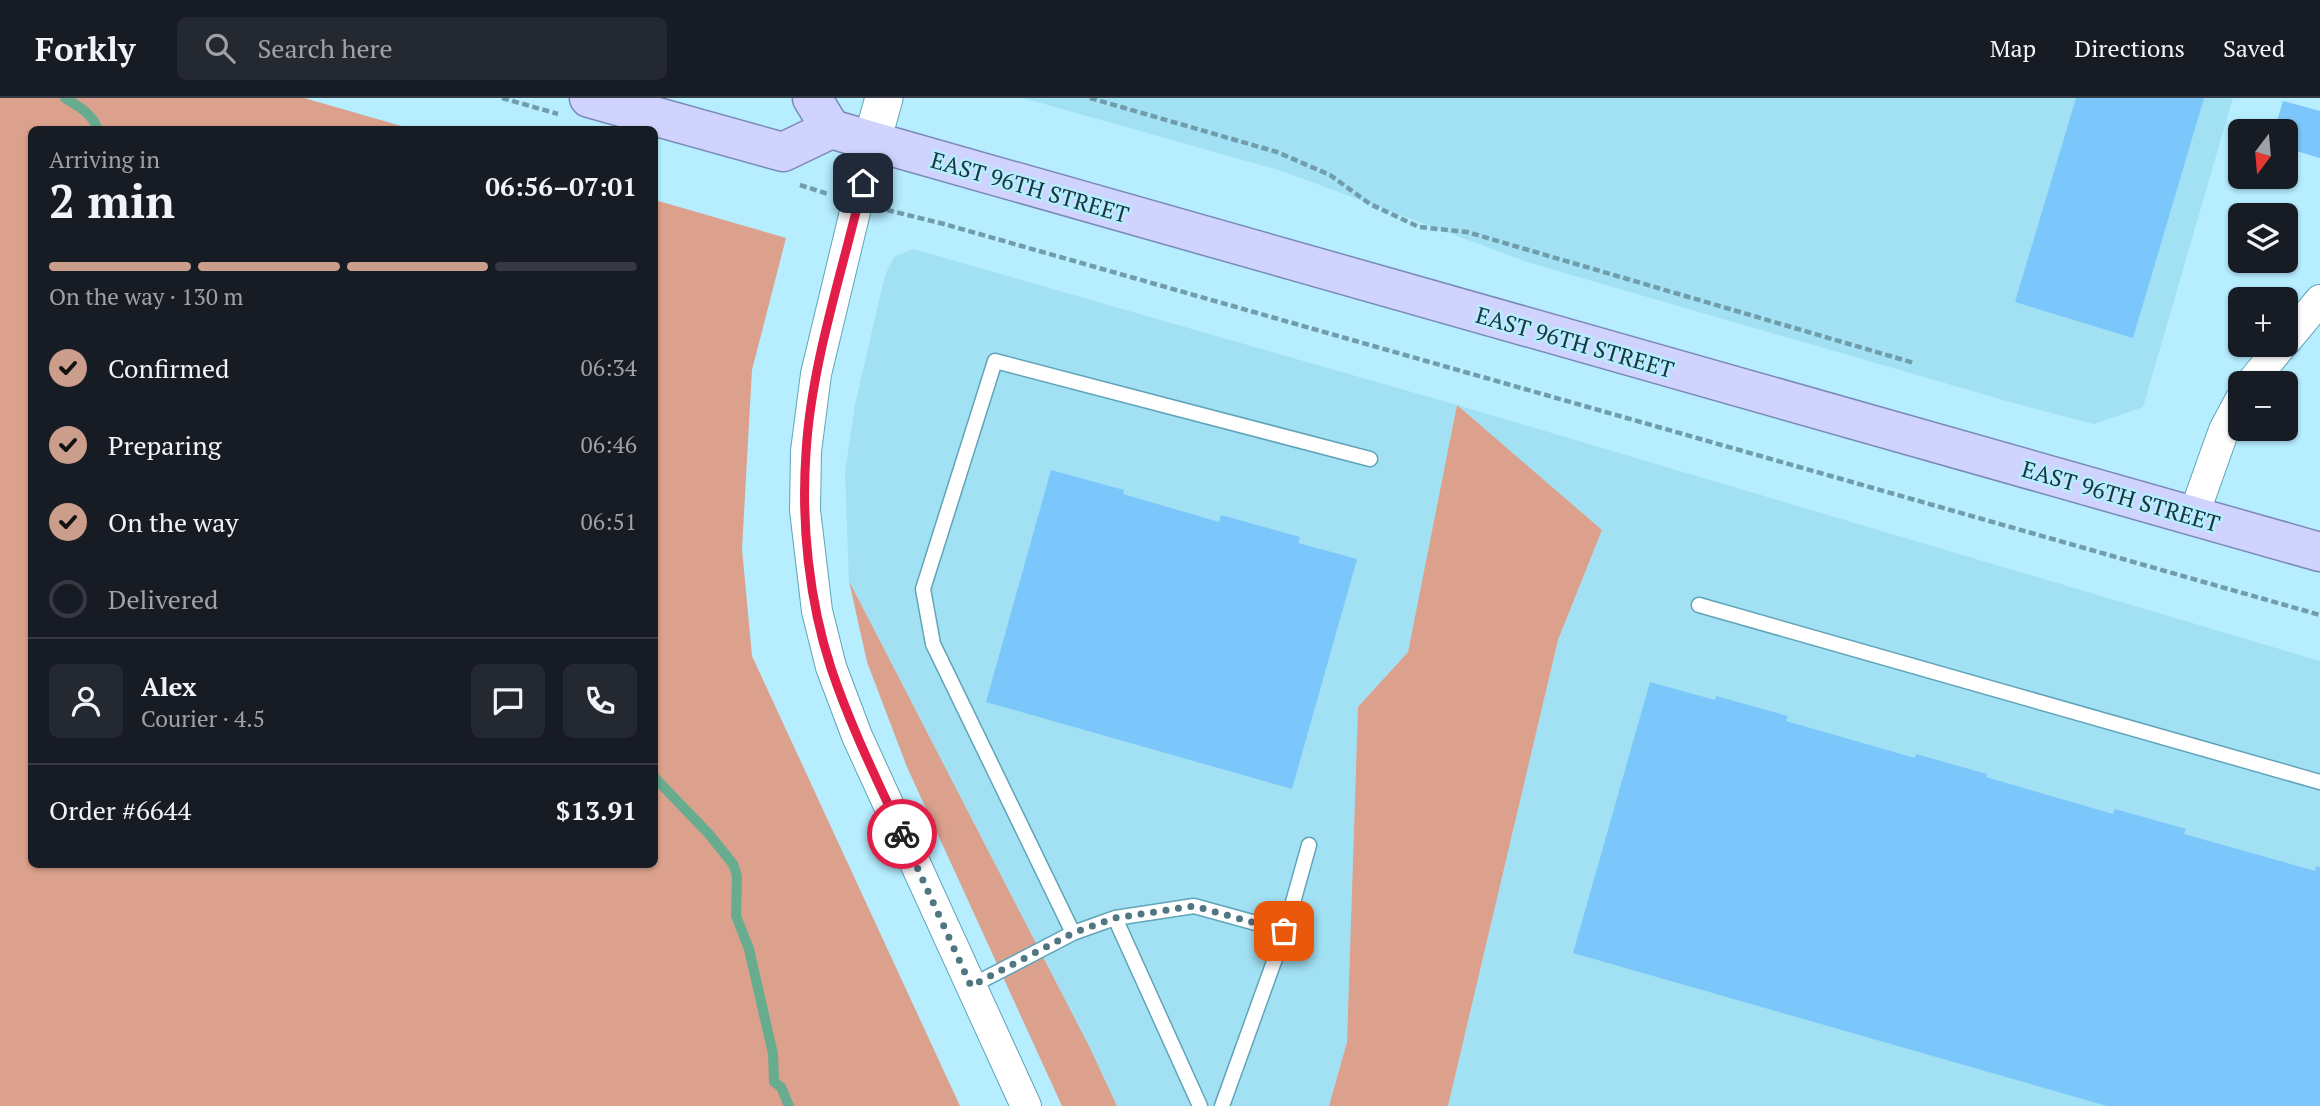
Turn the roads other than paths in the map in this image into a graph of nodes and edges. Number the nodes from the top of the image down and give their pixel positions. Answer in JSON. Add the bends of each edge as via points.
{"nodes":[{"id":1,"x":589,"y":98,"type":"edge"},
{"id":2,"x":884,"y":98,"type":"edge"},
{"id":3,"x":822,"y":114,"type":"edge"},
{"id":4,"x":872,"y":141,"type":"junction"},
{"id":5,"x":2320,"y":300,"type":"edge"},
{"id":6,"x":2298,"y":326,"type":"edge"},
{"id":7,"x":2272,"y":357,"type":"edge"},
{"id":8,"x":2261,"y":371,"type":"edge"},
{"id":9,"x":2228,"y":422,"type":"edge"},
{"id":10,"x":1370,"y":459,"type":"dead end"},
{"id":11,"x":2193,"y":516,"type":"junction"},
{"id":12,"x":2320,"y":552,"type":"edge"},
{"id":13,"x":1699,"y":605,"type":"dead end"},
{"id":14,"x":2320,"y":782,"type":"edge"},
{"id":15,"x":1309,"y":845,"type":"dead end"},
{"id":16,"x":1115,"y":918,"type":"junction"},
{"id":17,"x":1284,"y":931,"type":"junction"},
{"id":18,"x":1073,"y":933,"type":"junction"},
{"id":19,"x":971,"y":986,"type":"junction"},
{"id":20,"x":1026,"y":1106,"type":"edge"},
{"id":21,"x":1200,"y":1106,"type":"edge"},
{"id":22,"x":1222,"y":1106,"type":"edge"}],
"edges":[{"from":1,"to":3,"type":"main road","name":"EAST 96TH STREET","via":[[783,152]]},
{"from":2,"to":4,"type":"street"},
{"from":3,"to":4,"type":"main road","name":"EAST 96TH STREET"},
{"from":4,"to":11,"type":"main road","name":"EAST 96TH STREET"},
{"from":4,"to":19,"type":"street","via":[[816,374],[806,452],[805,510],[817,611],[831,667],[857,736]]},
{"from":5,"to":6,"type":"street"},
{"from":7,"to":8,"type":"street"},
{"from":9,"to":11,"type":"street"},
{"from":10,"to":18,"type":"lane","via":[[995,361],[923,589],[933,644]]},
{"from":11,"to":12,"type":"main road","name":"EAST 96TH STREET"},
{"from":13,"to":14,"type":"lane"},
{"from":15,"to":17,"type":"lane"},
{"from":16,"to":17,"type":"lane","via":[[1194,906]]},
{"from":16,"to":18,"type":"lane"},
{"from":16,"to":21,"type":"lane"},
{"from":17,"to":22,"type":"lane"},
{"from":18,"to":19,"type":"lane"},
{"from":19,"to":20,"type":"street"}]}
